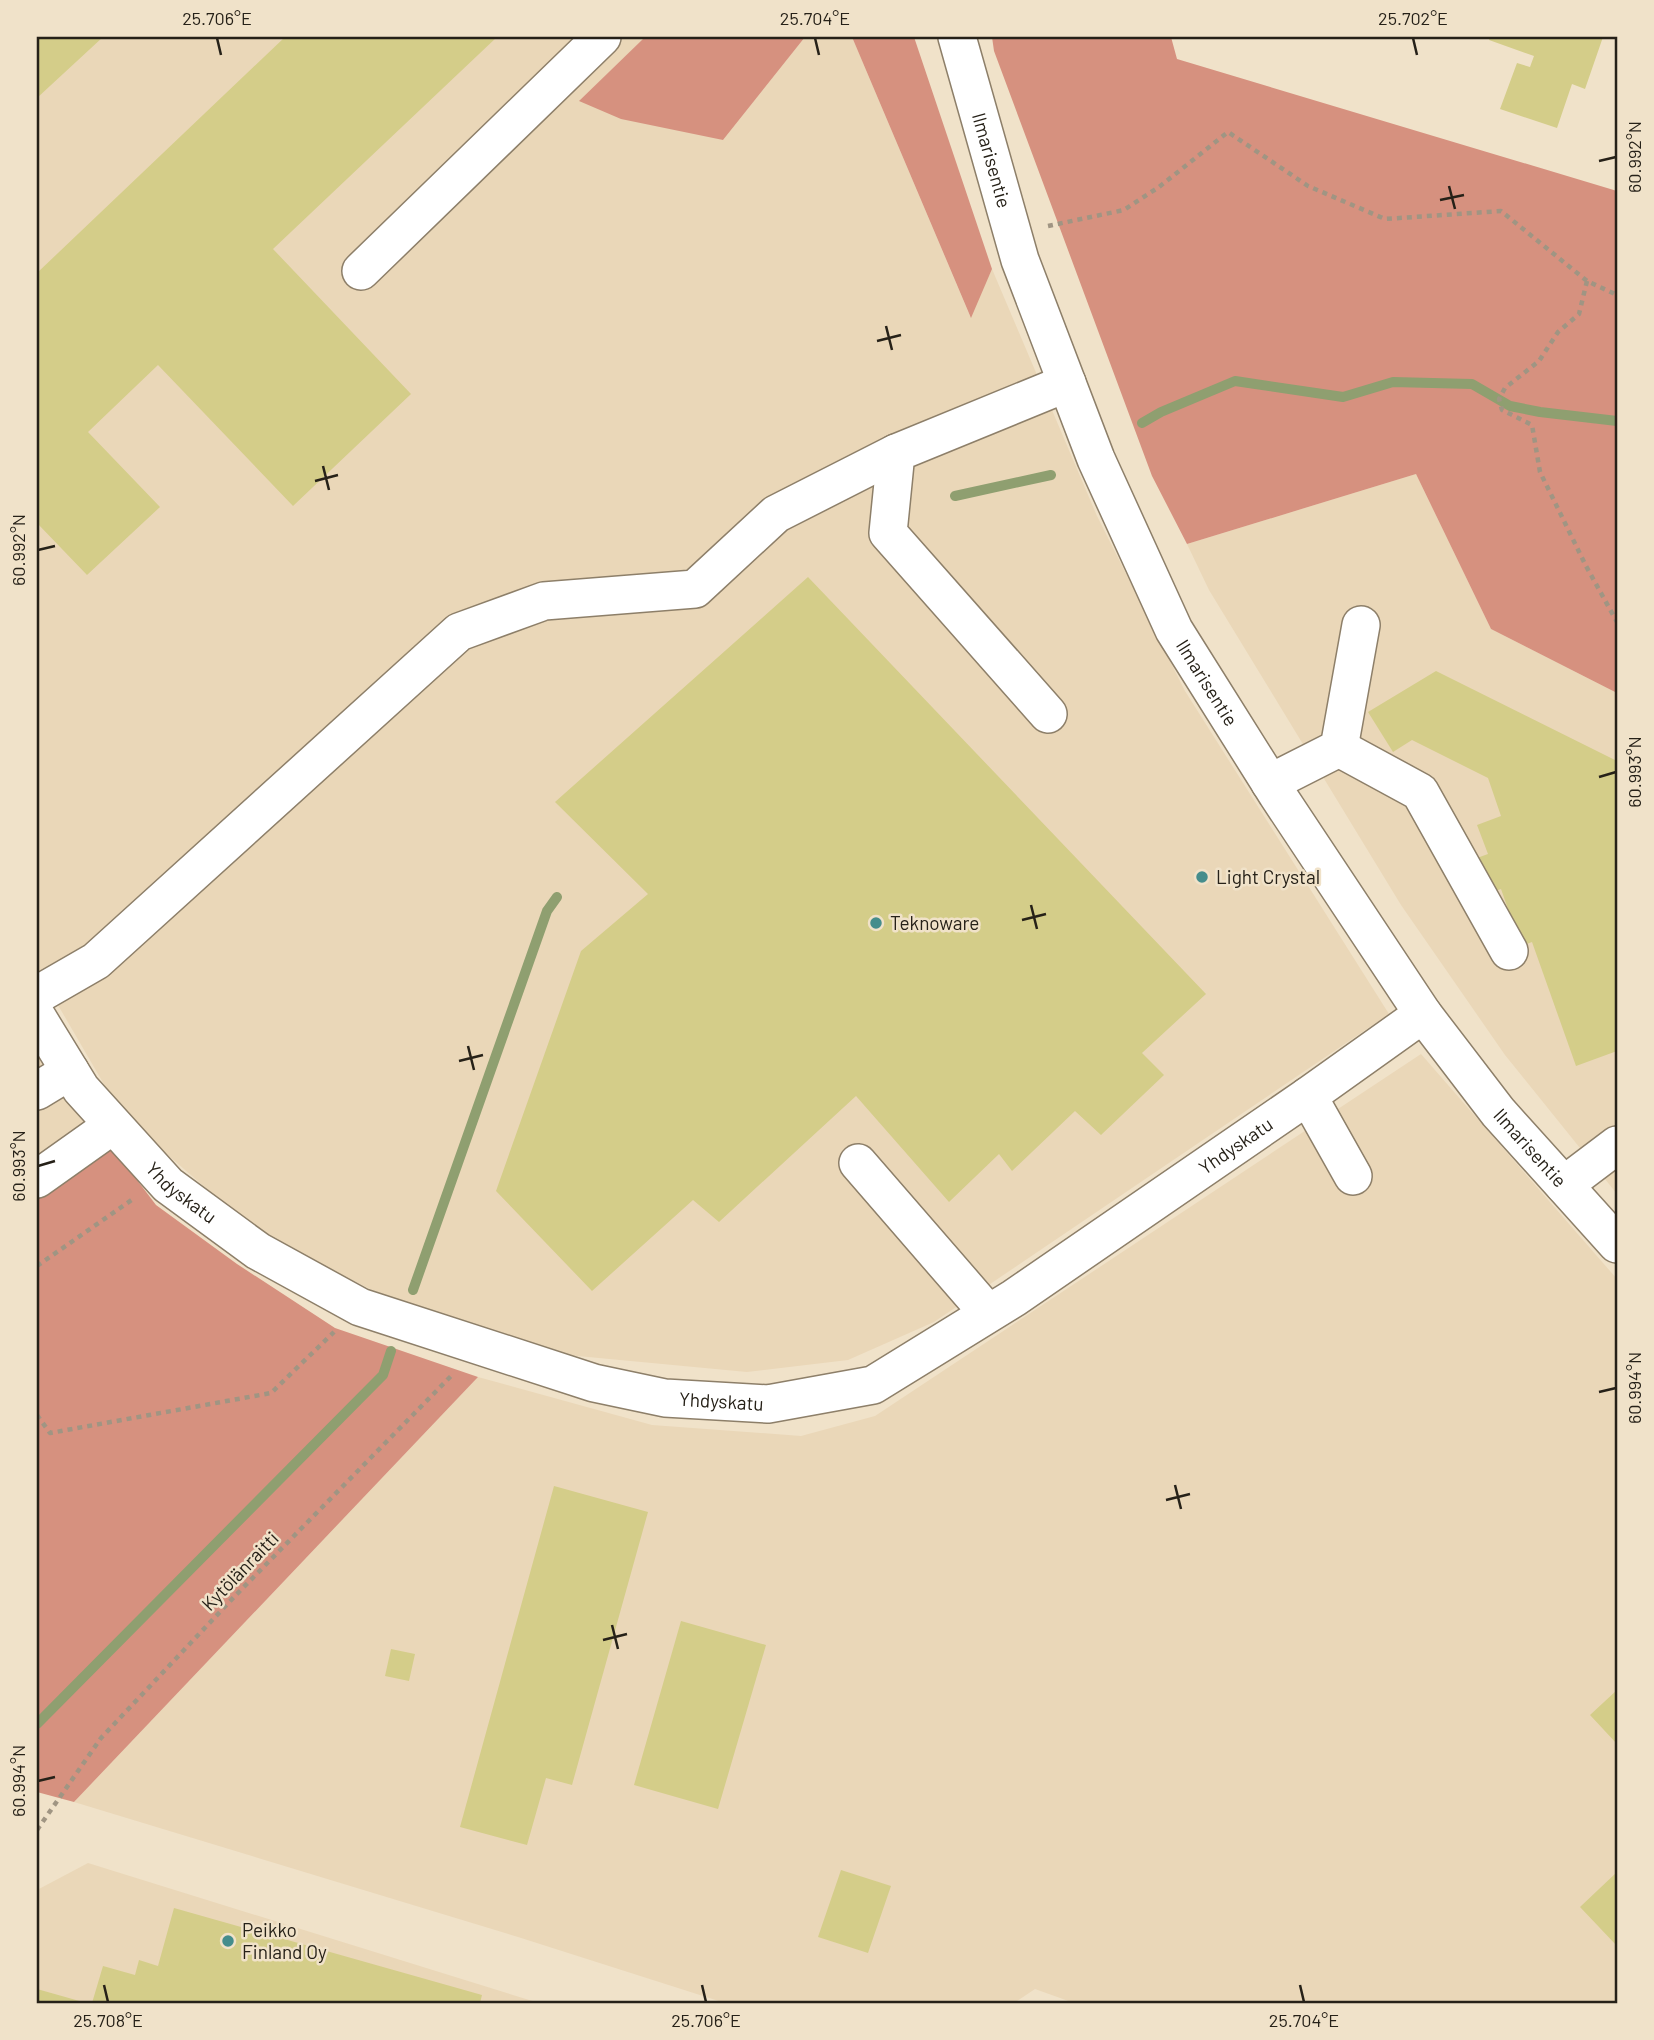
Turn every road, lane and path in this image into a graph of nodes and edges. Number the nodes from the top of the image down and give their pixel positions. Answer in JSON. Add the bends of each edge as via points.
{"nodes":[{"id":1,"x":602,"y":37,"type":"edge"},
{"id":2,"x":957,"y":37,"type":"edge"},
{"id":3,"x":1043,"y":227,"type":"dead end"},
{"id":4,"x":361,"y":271,"type":"dead end"},
{"id":5,"x":1587,"y":281,"type":"junction"},
{"id":6,"x":1617,"y":295,"type":"edge"},
{"id":7,"x":1067,"y":383,"type":"junction"},
{"id":8,"x":896,"y":453,"type":"junction"},
{"id":9,"x":1617,"y":622,"type":"edge"},
{"id":10,"x":1360,"y":625,"type":"dead end"},
{"id":11,"x":1048,"y":715,"type":"dead end"},
{"id":12,"x":1339,"y":748,"type":"junction"},
{"id":13,"x":1270,"y":783,"type":"junction"},
{"id":14,"x":1509,"y":951,"type":"dead end"},
{"id":15,"x":37,"y":995,"type":"edge"},
{"id":16,"x":1423,"y":1014,"type":"junction"},
{"id":17,"x":37,"y":1017,"type":"edge"},
{"id":18,"x":70,"y":1071,"type":"junction"},
{"id":19,"x":37,"y":1091,"type":"edge"},
{"id":20,"x":1308,"y":1096,"type":"junction"},
{"id":21,"x":113,"y":1125,"type":"junction"},
{"id":22,"x":1617,"y":1145,"type":"edge"},
{"id":23,"x":858,"y":1163,"type":"dead end"},
{"id":24,"x":1353,"y":1176,"type":"dead end"},
{"id":25,"x":162,"y":1178,"type":"junction"},
{"id":26,"x":37,"y":1179,"type":"edge"},
{"id":27,"x":1564,"y":1185,"type":"junction"},
{"id":28,"x":1617,"y":1244,"type":"edge"},
{"id":29,"x":37,"y":1266,"type":"edge"},
{"id":30,"x":360,"y":1307,"type":"junction"},
{"id":31,"x":988,"y":1313,"type":"junction"},
{"id":32,"x":480,"y":1346,"type":"junction"},
{"id":33,"x":37,"y":1415,"type":"edge"},
{"id":34,"x":37,"y":1830,"type":"edge"}],
"edges":[{"from":1,"to":4,"type":"street"},
{"from":2,"to":7,"type":"street","name":"Ilmarisentie","via":[[1020,260]]},
{"from":3,"to":5,"type":"path","via":[[1124,211],[1228,132],[1308,186],[1385,219],[1501,211]]},
{"from":5,"to":6,"type":"path"},
{"from":5,"to":9,"type":"path","via":[[1579,314],[1558,332],[1539,361],[1504,388],[1499,400],[1502,410],[1532,425],[1540,472]]},
{"from":7,"to":8,"type":"street"},
{"from":7,"to":13,"type":"street","name":"Ilmarisentie","via":[[1096,459],[1174,629]]},
{"from":8,"to":11,"type":"street","via":[[888,533]]},
{"from":8,"to":15,"type":"street","via":[[776,514],[695,589],[544,601],[459,632],[96,961]]},
{"from":10,"to":12,"type":"street"},
{"from":12,"to":13,"type":"street"},
{"from":12,"to":14,"type":"street","via":[[1420,792]]},
{"from":13,"to":16,"type":"street","name":"Ilmarisentie"},
{"from":16,"to":20,"type":"street","name":"Yhdyskatu"},
{"from":16,"to":27,"type":"street","name":"Ilmarisentie","via":[[1498,1112]]},
{"from":17,"to":18,"type":"street","name":"Yhdyskatu"},
{"from":18,"to":19,"type":"street"},
{"from":18,"to":21,"type":"street","name":"Yhdyskatu"},
{"from":20,"to":24,"type":"street"},
{"from":20,"to":31,"type":"street","name":"Yhdyskatu"},
{"from":21,"to":25,"type":"street","name":"Yhdyskatu"},
{"from":21,"to":26,"type":"street"},
{"from":22,"to":27,"type":"street"},
{"from":23,"to":31,"type":"street"},
{"from":25,"to":29,"type":"path"},
{"from":25,"to":30,"type":"street","name":"Yhdyskatu","via":[[258,1251]]},
{"from":27,"to":28,"type":"street","name":"Ilmarisentie"},
{"from":30,"to":32,"type":"street","name":"Yhdyskatu"},
{"from":30,"to":33,"type":"path","via":[[271,1393],[50,1433]]},
{"from":31,"to":32,"type":"street","name":"Yhdyskatu","via":[[873,1385],[768,1404],[653,1395],[594,1383]]},
{"from":32,"to":34,"type":"path","name":"Kytölänraitti","via":[[101,1738]]}]}
